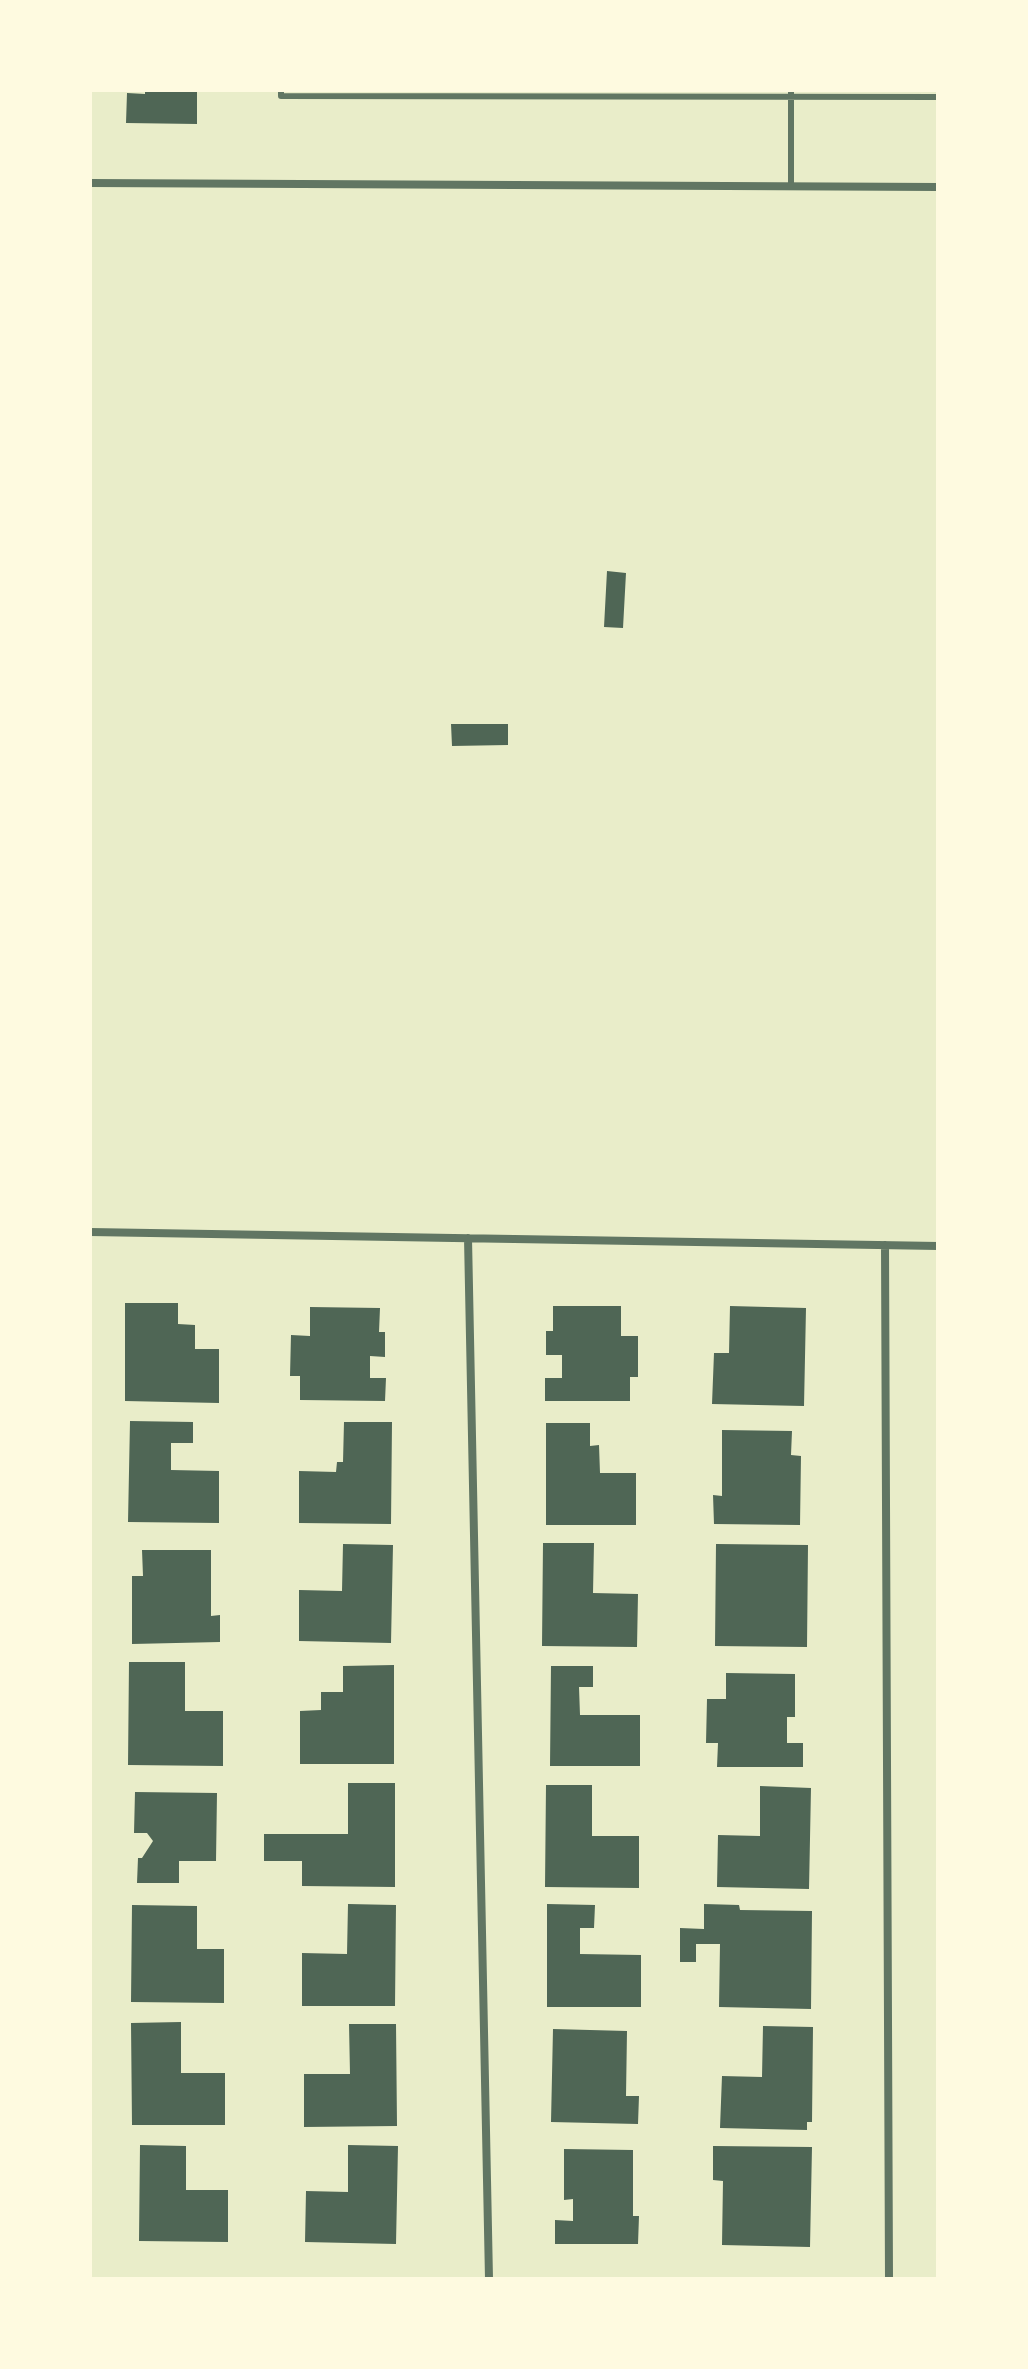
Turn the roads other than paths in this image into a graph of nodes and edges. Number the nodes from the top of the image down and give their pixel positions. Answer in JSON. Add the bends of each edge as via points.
{"nodes":[{"id":1,"x":281,"y":90,"type":"edge"},
{"id":2,"x":791,"y":94,"type":"edge"},
{"id":3,"x":938,"y":97,"type":"edge"},
{"id":4,"x":90,"y":183,"type":"edge"},
{"id":5,"x":791,"y":186,"type":"junction"},
{"id":6,"x":938,"y":187,"type":"edge"},
{"id":7,"x":90,"y":1232,"type":"edge"},
{"id":8,"x":468,"y":1238,"type":"junction"},
{"id":9,"x":885,"y":1245,"type":"junction"},
{"id":10,"x":938,"y":1246,"type":"edge"},
{"id":11,"x":489,"y":2279,"type":"edge"},
{"id":12,"x":889,"y":2279,"type":"edge"}],
"edges":[{"from":1,"to":2,"type":"lane","via":[[281,96]]},
{"from":2,"to":3,"type":"lane"},
{"from":2,"to":5,"type":"lane"},
{"from":4,"to":5,"type":"street"},
{"from":5,"to":6,"type":"street"},
{"from":7,"to":8,"type":"street"},
{"from":8,"to":9,"type":"street"},
{"from":8,"to":11,"type":"street"},
{"from":9,"to":10,"type":"street"},
{"from":9,"to":12,"type":"street"}]}
